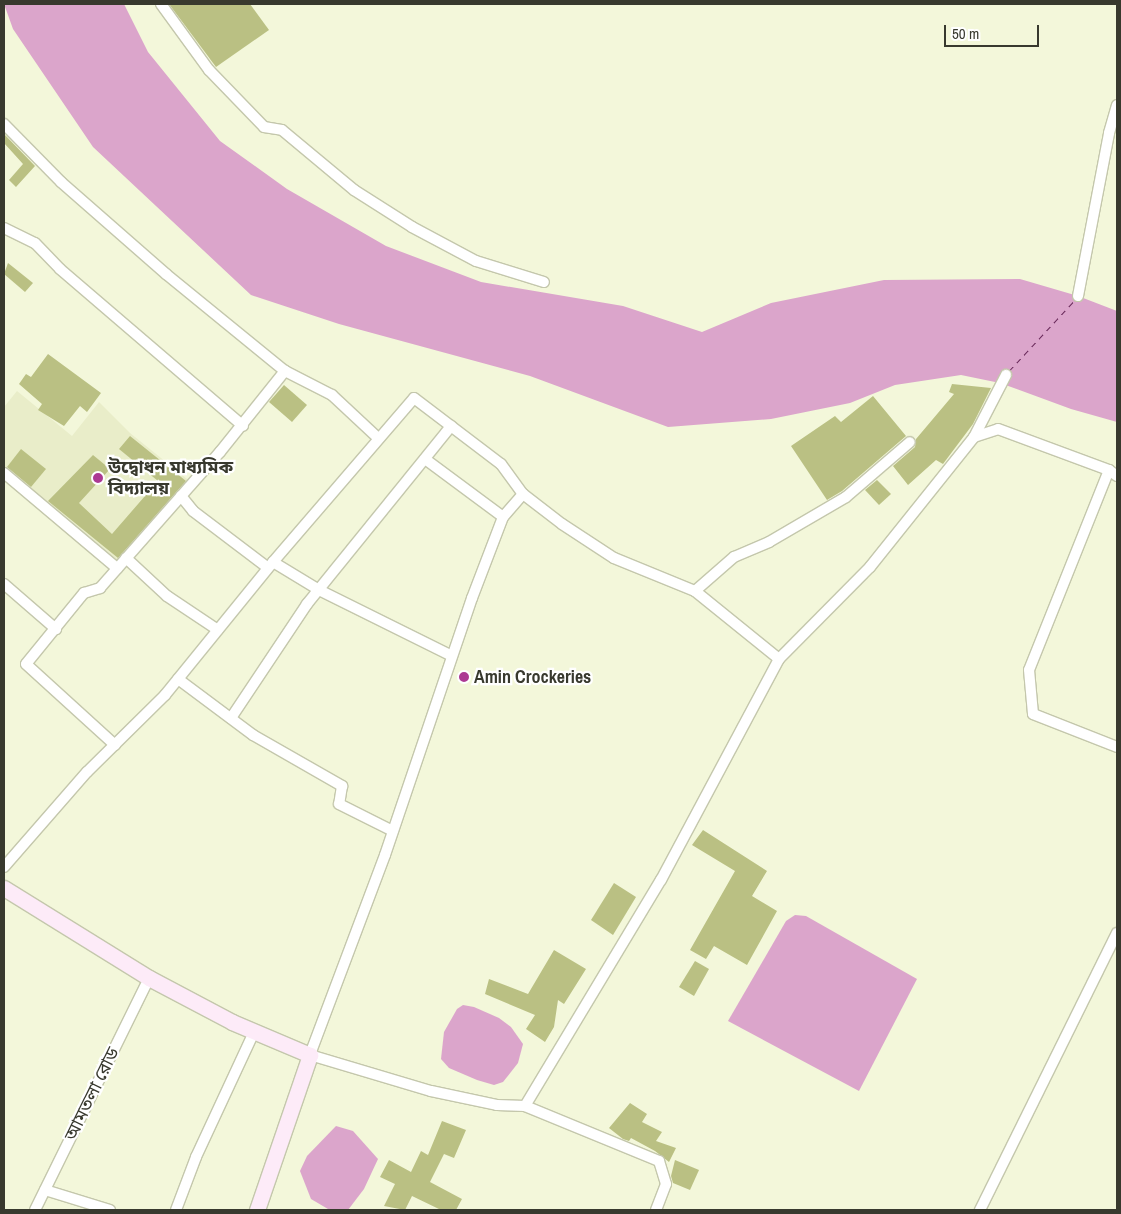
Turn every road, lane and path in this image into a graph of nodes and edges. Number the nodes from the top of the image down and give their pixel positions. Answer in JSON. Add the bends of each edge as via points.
{"nodes":[{"id":1,"x":161,"y":4,"type":"edge"},
{"id":2,"x":1117,"y":104,"type":"edge"},
{"id":3,"x":4,"y":124,"type":"edge"},
{"id":4,"x":4,"y":228,"type":"edge"},
{"id":5,"x":544,"y":282,"type":"dead end"},
{"id":6,"x":1078,"y":296,"type":"dead end"},
{"id":7,"x":285,"y":371,"type":"junction"},
{"id":8,"x":1006,"y":374,"type":"dead end"},
{"id":9,"x":243,"y":426,"type":"junction"},
{"id":10,"x":451,"y":426,"type":"junction"},
{"id":11,"x":974,"y":437,"type":"junction"},
{"id":12,"x":378,"y":438,"type":"junction"},
{"id":13,"x":910,"y":442,"type":"dead end"},
{"id":14,"x":425,"y":458,"type":"junction"},
{"id":15,"x":1113,"y":473,"type":"edge"},
{"id":16,"x":4,"y":474,"type":"edge"},
{"id":17,"x":523,"y":494,"type":"junction"},
{"id":18,"x":181,"y":496,"type":"junction"},
{"id":19,"x":503,"y":517,"type":"junction"},
{"id":20,"x":126,"y":558,"type":"junction"},
{"id":21,"x":271,"y":565,"type":"junction"},
{"id":22,"x":117,"y":568,"type":"junction"},
{"id":23,"x":4,"y":584,"type":"edge"},
{"id":24,"x":319,"y":590,"type":"junction"},
{"id":25,"x":695,"y":590,"type":"junction"},
{"id":26,"x":56,"y":629,"type":"junction"},
{"id":27,"x":218,"y":630,"type":"junction"},
{"id":28,"x":452,"y":656,"type":"junction"},
{"id":29,"x":779,"y":659,"type":"junction"},
{"id":30,"x":178,"y":679,"type":"junction"},
{"id":31,"x":231,"y":718,"type":"junction"},
{"id":32,"x":115,"y":745,"type":"junction"},
{"id":33,"x":1117,"y":747,"type":"edge"},
{"id":34,"x":393,"y":831,"type":"junction"},
{"id":35,"x":4,"y":867,"type":"edge"},
{"id":36,"x":4,"y":888,"type":"edge"},
{"id":37,"x":1117,"y":933,"type":"edge"},
{"id":38,"x":149,"y":978,"type":"junction"},
{"id":39,"x":254,"y":1032,"type":"junction"},
{"id":40,"x":310,"y":1055,"type":"junction"},
{"id":41,"x":525,"y":1106,"type":"junction"},
{"id":42,"x":45,"y":1190,"type":"junction"},
{"id":43,"x":35,"y":1210,"type":"edge"},
{"id":44,"x":110,"y":1210,"type":"edge"},
{"id":45,"x":176,"y":1210,"type":"edge"},
{"id":46,"x":257,"y":1210,"type":"edge"},
{"id":47,"x":656,"y":1210,"type":"edge"},
{"id":48,"x":980,"y":1210,"type":"edge"}],
"edges":[{"from":1,"to":5,"type":"street","via":[[209,70],[264,127],[282,130],[354,190],[412,227],[476,261]]},
{"from":2,"to":6,"type":"street"},
{"from":3,"to":7,"type":"street","via":[[61,182]]},
{"from":4,"to":9,"type":"street","via":[[35,243],[60,269]]},
{"from":7,"to":9,"type":"street"},
{"from":7,"to":12,"type":"street","via":[[332,395]]},
{"from":8,"to":11,"type":"street"},
{"from":9,"to":18,"type":"street"},
{"from":10,"to":12,"type":"street","via":[[414,398]]},
{"from":10,"to":14,"type":"street"},
{"from":10,"to":17,"type":"street","via":[[501,464]]},
{"from":11,"to":15,"type":"street","via":[[998,430]]},
{"from":11,"to":29,"type":"street","via":[[870,567]]},
{"from":12,"to":21,"type":"street"},
{"from":13,"to":25,"type":"street","via":[[846,498],[770,542],[734,558]]},
{"from":14,"to":19,"type":"street"},
{"from":14,"to":24,"type":"street"},
{"from":15,"to":33,"type":"street","via":[[1029,670],[1033,714]]},
{"from":16,"to":22,"type":"street"},
{"from":17,"to":19,"type":"street"},
{"from":17,"to":25,"type":"street","via":[[614,558]]},
{"from":18,"to":20,"type":"street"},
{"from":18,"to":21,"type":"street","via":[[193,511]]},
{"from":19,"to":28,"type":"street"},
{"from":20,"to":22,"type":"street"},
{"from":20,"to":27,"type":"street","via":[[167,596]]},
{"from":21,"to":24,"type":"street"},
{"from":21,"to":27,"type":"street"},
{"from":22,"to":26,"type":"street","via":[[100,588],[84,593]]},
{"from":23,"to":26,"type":"street"},
{"from":24,"to":28,"type":"street"},
{"from":24,"to":31,"type":"street"},
{"from":25,"to":29,"type":"street"},
{"from":26,"to":32,"type":"street","via":[[26,664]]},
{"from":27,"to":30,"type":"street"},
{"from":28,"to":34,"type":"street"},
{"from":29,"to":41,"type":"street","via":[[661,880]]},
{"from":30,"to":31,"type":"street"},
{"from":30,"to":32,"type":"street"},
{"from":31,"to":34,"type":"street","via":[[275,749],[342,786],[339,804]]},
{"from":32,"to":35,"type":"street"},
{"from":34,"to":40,"type":"street"},
{"from":36,"to":38,"type":"main road"},
{"from":37,"to":48,"type":"street"},
{"from":38,"to":39,"type":"main road"},
{"from":38,"to":42,"type":"street","name":"আমতলা রোড"},
{"from":39,"to":40,"type":"main road"},
{"from":39,"to":45,"type":"street","via":[[196,1157]]},
{"from":40,"to":41,"type":"street","via":[[431,1091],[496,1105]]},
{"from":40,"to":46,"type":"main road"},
{"from":41,"to":47,"type":"street","via":[[659,1161],[666,1184]]},
{"from":42,"to":43,"type":"street","name":"আমতলা রোড"},
{"from":42,"to":44,"type":"street"}]}
